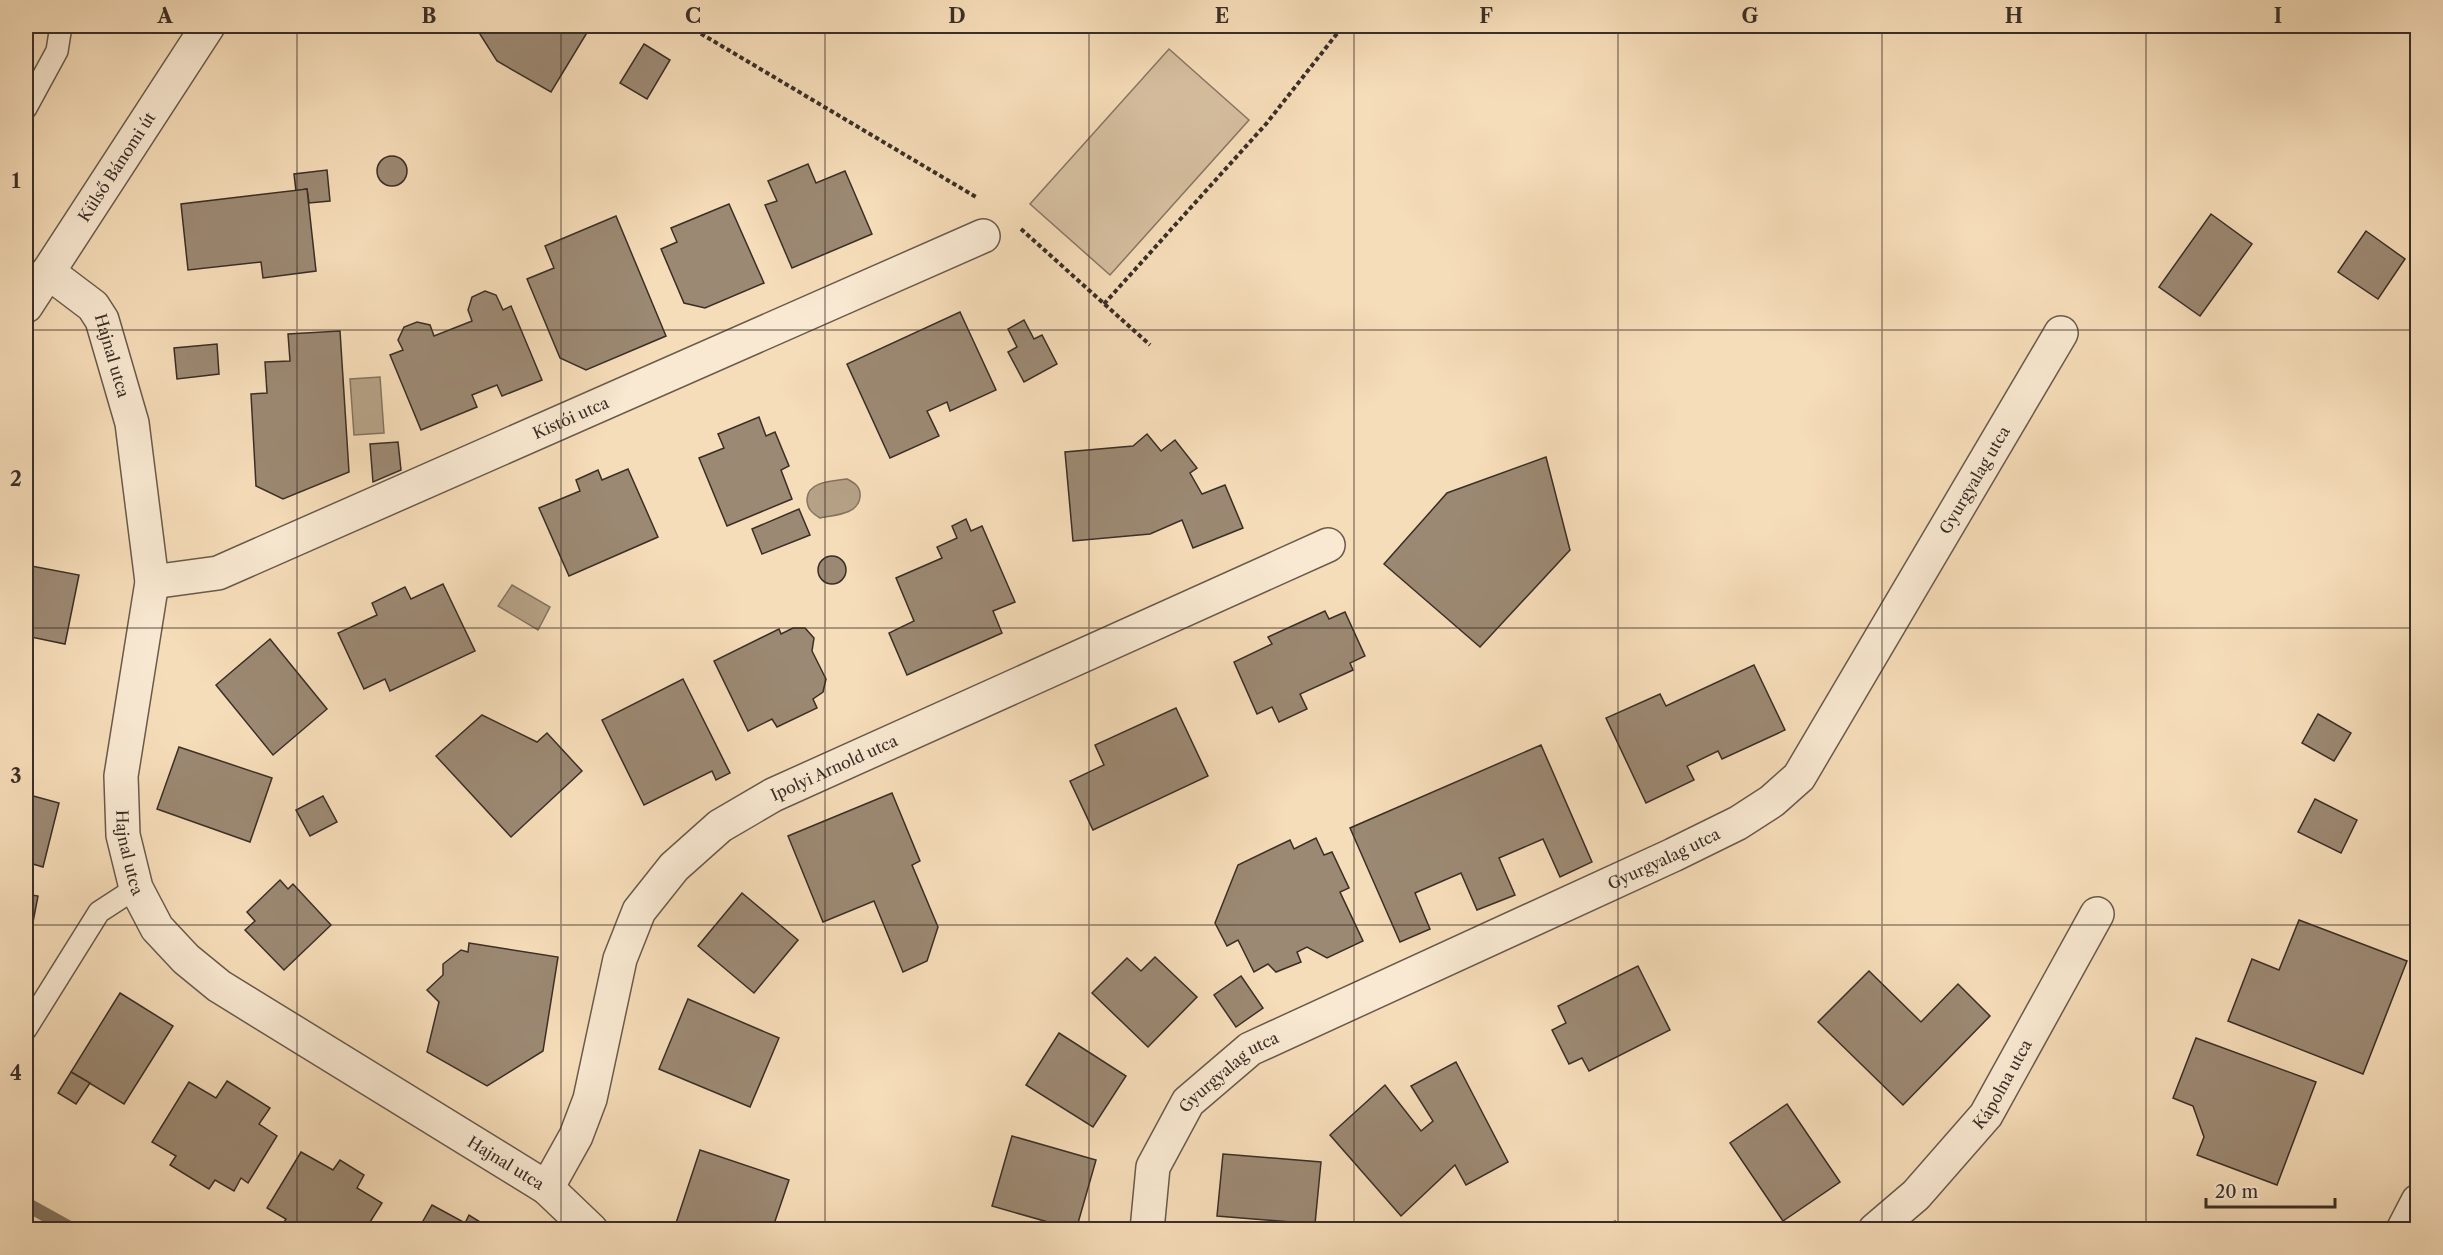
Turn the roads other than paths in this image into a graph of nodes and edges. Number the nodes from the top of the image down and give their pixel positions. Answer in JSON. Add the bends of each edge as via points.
{"nodes":[{"id":1,"x":61,"y":26,"type":"edge"},
{"id":2,"x":208,"y":26,"type":"edge"},
{"id":3,"x":26,"y":108,"type":"edge"},
{"id":4,"x":983,"y":236,"type":"dead end"},
{"id":5,"x":48,"y":272,"type":"junction"},
{"id":6,"x":26,"y":306,"type":"edge"},
{"id":7,"x":2061,"y":333,"type":"dead end"},
{"id":8,"x":1328,"y":545,"type":"dead end"},
{"id":9,"x":152,"y":582,"type":"junction"},
{"id":10,"x":136,"y":888,"type":"junction"},
{"id":11,"x":2097,"y":914,"type":"dead end"},
{"id":12,"x":26,"y":1029,"type":"edge"},
{"id":13,"x":547,"y":1188,"type":"junction"},
{"id":14,"x":2418,"y":1201,"type":"edge"},
{"id":15,"x":591,"y":1230,"type":"edge"},
{"id":16,"x":1147,"y":1230,"type":"edge"},
{"id":17,"x":1875,"y":1230,"type":"edge"},
{"id":18,"x":2403,"y":1230,"type":"edge"}],
"edges":[{"from":1,"to":3,"type":"lane","via":[[57,51]]},
{"from":2,"to":5,"type":"street","name":"Külső Bánomi út"},
{"from":4,"to":9,"type":"street","name":"Kistói utca","via":[[218,573]]},
{"from":5,"to":6,"type":"street","name":"Külső Bánomi út"},
{"from":5,"to":9,"type":"street","name":"Hajnal utca","via":[[93,306],[102,320],[132,423]]},
{"from":7,"to":16,"type":"street","name":"Gyurgyalag utca","via":[[1799,777],[1738,824],[1250,1049],[1188,1102],[1153,1167]]},
{"from":8,"to":13,"type":"street","name":"Ipolyi Arnold utca","via":[[773,795],[720,826],[674,867],[639,911],[620,959],[590,1099],[576,1136]]},
{"from":9,"to":10,"type":"street","name":"Hajnal utca","via":[[122,776],[123,835]]},
{"from":10,"to":12,"type":"lane","via":[[99,912]]},
{"from":10,"to":13,"type":"street","name":"Hajnal utca","via":[[158,928],[186,959],[219,986]]},
{"from":11,"to":17,"type":"street","name":"Kápolna utca","via":[[1986,1115],[1916,1195]]},
{"from":13,"to":15,"type":"street","name":"Hajnal utca"},
{"from":14,"to":18,"type":"street"}]}
